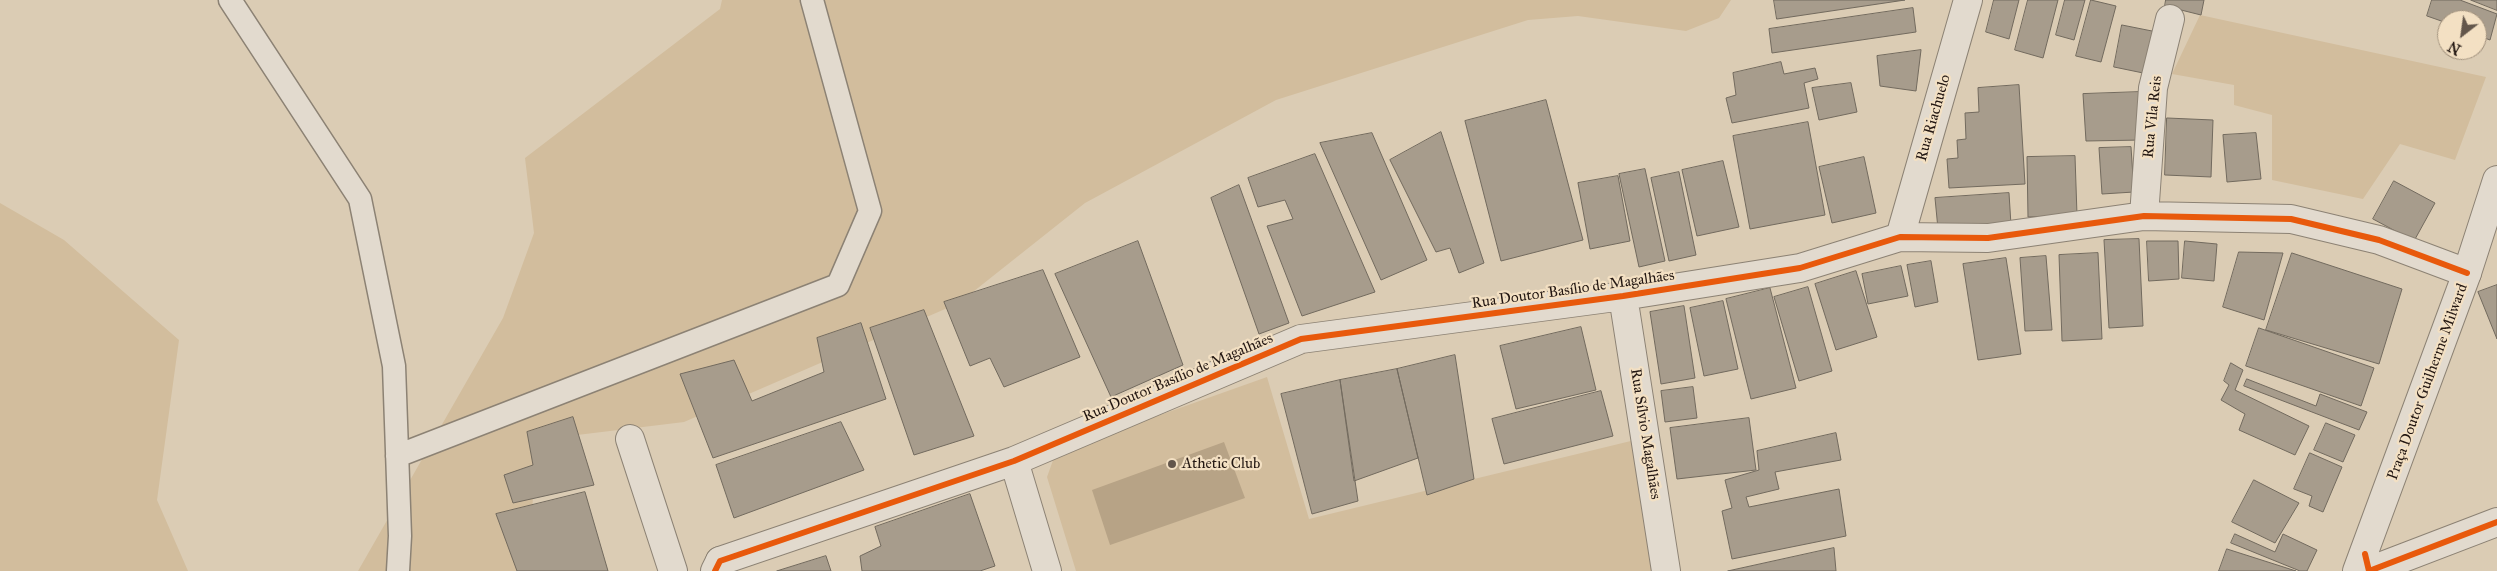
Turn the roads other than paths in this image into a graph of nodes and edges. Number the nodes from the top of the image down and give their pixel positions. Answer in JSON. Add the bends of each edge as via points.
{"nodes":[{"id":1,"x":230,"y":0,"type":"edge"},
{"id":2,"x":812,"y":0,"type":"edge"},
{"id":3,"x":1968,"y":0,"type":"edge"},
{"id":4,"x":2170,"y":19,"type":"dead end"},
{"id":5,"x":2497,"y":180,"type":"edge"},
{"id":6,"x":2144,"y":216,"type":"junction"},
{"id":7,"x":1900,"y":237,"type":"junction"},
{"id":8,"x":2467,"y":273,"type":"junction"},
{"id":9,"x":1623,"y":296,"type":"junction"},
{"id":10,"x":630,"y":439,"type":"dead end"},
{"id":11,"x":397,"y":456,"type":"junction"},
{"id":12,"x":1014,"y":461,"type":"junction"},
{"id":13,"x":2497,"y":522,"type":"edge"},
{"id":14,"x":2364,"y":565,"type":"edge"},
{"id":15,"x":719,"y":568,"type":"edge"},
{"id":16,"x":398,"y":571,"type":"edge"},
{"id":17,"x":673,"y":571,"type":"edge"},
{"id":18,"x":1047,"y":571,"type":"edge"},
{"id":19,"x":1666,"y":571,"type":"edge"}],
"edges":[{"from":1,"to":11,"type":"lane","via":[[360,198],[394,366]]},
{"from":2,"to":11,"type":"lane","via":[[870,211],[838,285]]},
{"from":3,"to":7,"type":"street","name":"Rua Riachuelo"},
{"from":4,"to":6,"type":"street","name":"Rua Vila Reis","via":[[2153,88]]},
{"from":5,"to":8,"type":"street","name":"Praça Doutor Guilherme Milward"},
{"from":6,"to":7,"type":"street","name":"Rua Doutor Basílio de Magalhães","via":[[1988,238]]},
{"from":6,"to":8,"type":"street","name":"Rua Doutor Basílio de Magalhães","via":[[2291,219],[2379,240]]},
{"from":7,"to":9,"type":"street","name":"Rua Doutor Basílio de Magalhães","via":[[1800,268]]},
{"from":8,"to":14,"type":"street","name":"Praça Doutor Guilherme Milward"},
{"from":9,"to":12,"type":"street","name":"Rua Doutor Basílio de Magalhães","via":[[1301,339]]},
{"from":9,"to":19,"type":"street","name":"Rua Sílvio Magalhães"},
{"from":10,"to":17,"type":"street"},
{"from":11,"to":16,"type":"lane"},
{"from":12,"to":15,"type":"street","name":"Rua Doutor Basílio de Magalhães"},
{"from":12,"to":18,"type":"street"},
{"from":13,"to":14,"type":"street","name":"Praça Doutor Guilherme Milward"}]}
